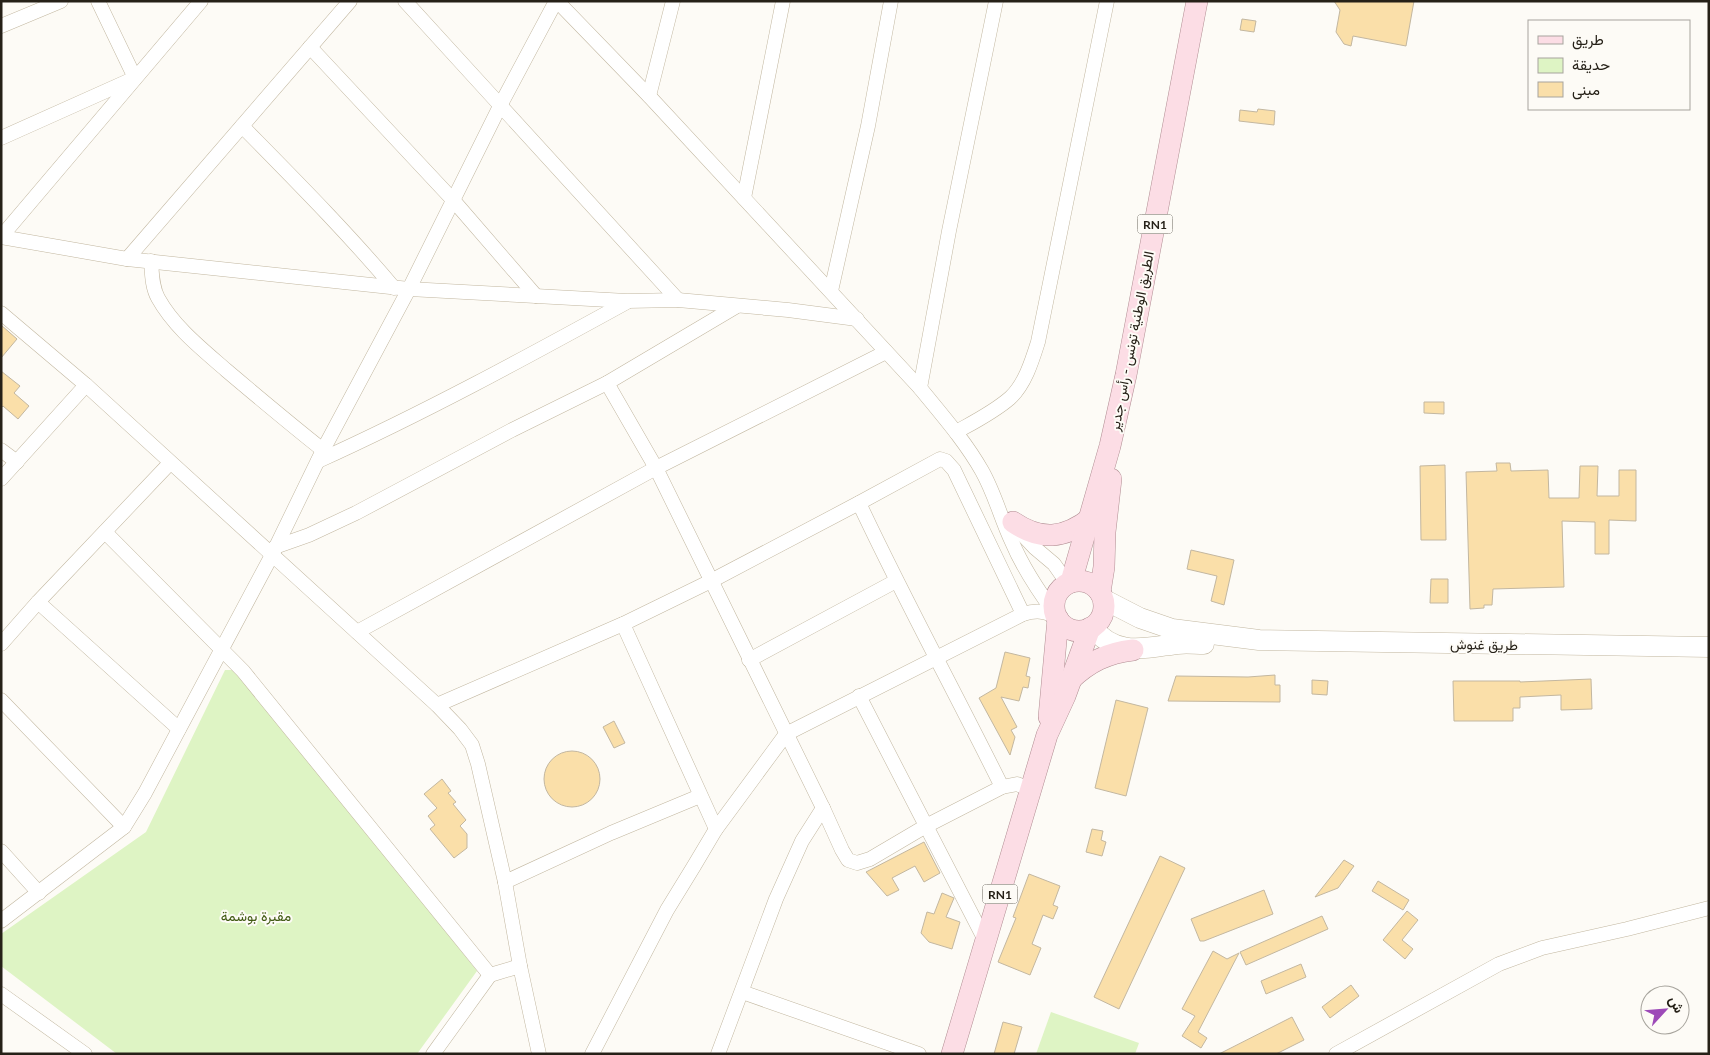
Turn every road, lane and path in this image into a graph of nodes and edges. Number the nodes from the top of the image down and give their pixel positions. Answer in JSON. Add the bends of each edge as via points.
{"nodes":[{"id":1,"x":61,"y":1,"type":"edge"},
{"id":2,"x":98,"y":1,"type":"edge"},
{"id":3,"x":201,"y":1,"type":"edge"},
{"id":4,"x":350,"y":1,"type":"edge"},
{"id":5,"x":405,"y":1,"type":"edge"},
{"id":6,"x":556,"y":1,"type":"edge"},
{"id":7,"x":672,"y":1,"type":"edge"},
{"id":8,"x":783,"y":1,"type":"edge"},
{"id":9,"x":891,"y":1,"type":"edge"},
{"id":10,"x":996,"y":1,"type":"edge"},
{"id":11,"x":1107,"y":1,"type":"edge"},
{"id":12,"x":1197,"y":1,"type":"edge"},
{"id":13,"x":1,"y":26,"type":"edge"},
{"id":14,"x":310,"y":47,"type":"junction"},
{"id":15,"x":134,"y":78,"type":"junction"},
{"id":16,"x":648,"y":96,"type":"junction"},
{"id":17,"x":500,"y":104,"type":"junction"},
{"id":18,"x":242,"y":126,"type":"junction"},
{"id":19,"x":1,"y":138,"type":"edge"},
{"id":20,"x":744,"y":198,"type":"junction"},
{"id":21,"x":453,"y":200,"type":"junction"},
{"id":22,"x":1,"y":237,"type":"edge"},
{"id":23,"x":127,"y":259,"type":"junction"},
{"id":24,"x":151,"y":261,"type":"junction"},
{"id":25,"x":394,"y":288,"type":"junction"},
{"id":26,"x":410,"y":290,"type":"junction"},
{"id":27,"x":830,"y":291,"type":"junction"},
{"id":28,"x":536,"y":296,"type":"junction"},
{"id":29,"x":678,"y":300,"type":"junction"},
{"id":30,"x":627,"y":301,"type":"junction"},
{"id":31,"x":736,"y":306,"type":"junction"},
{"id":32,"x":1,"y":312,"type":"edge"},
{"id":33,"x":856,"y":320,"type":"junction"},
{"id":34,"x":886,"y":352,"type":"junction"},
{"id":35,"x":607,"y":383,"type":"junction"},
{"id":36,"x":86,"y":385,"type":"junction"},
{"id":37,"x":920,"y":388,"type":"junction"},
{"id":38,"x":956,"y":432,"type":"junction"},
{"id":39,"x":1110,"y":446,"type":"junction"},
{"id":40,"x":1,"y":450,"type":"edge"},
{"id":41,"x":321,"y":456,"type":"junction"},
{"id":42,"x":16,"y":462,"type":"junction"},
{"id":43,"x":170,"y":463,"type":"junction"},
{"id":44,"x":656,"y":468,"type":"junction"},
{"id":45,"x":1,"y":479,"type":"edge"},
{"id":46,"x":993,"y":493,"type":"junction"},
{"id":47,"x":859,"y":503,"type":"junction"},
{"id":48,"x":1090,"y":518,"type":"junction"},
{"id":49,"x":1013,"y":522,"type":"junction"},
{"id":50,"x":105,"y":532,"type":"junction"},
{"id":51,"x":273,"y":551,"type":"junction"},
{"id":52,"x":711,"y":581,"type":"junction"},
{"id":53,"x":896,"y":582,"type":"junction"},
{"id":54,"x":1070,"y":583,"type":"junction"},
{"id":55,"x":1101,"y":596,"type":"junction"},
{"id":56,"x":38,"y":602,"type":"junction"},
{"id":57,"x":1024,"y":614,"type":"junction"},
{"id":58,"x":1057,"y":617,"type":"junction"},
{"id":59,"x":623,"y":624,"type":"junction"},
{"id":60,"x":1091,"y":628,"type":"junction"},
{"id":61,"x":357,"y":632,"type":"junction"},
{"id":62,"x":1259,"y":640,"type":"junction"},
{"id":63,"x":1,"y":644,"type":"edge"},
{"id":64,"x":1709,"y":647,"type":"edge"},
{"id":65,"x":221,"y":649,"type":"junction"},
{"id":66,"x":1133,"y":650,"type":"junction"},
{"id":67,"x":936,"y":658,"type":"junction"},
{"id":68,"x":749,"y":660,"type":"junction"},
{"id":69,"x":1070,"y":680,"type":"junction"},
{"id":70,"x":860,"y":696,"type":"junction"},
{"id":71,"x":1,"y":700,"type":"edge"},
{"id":72,"x":437,"y":705,"type":"junction"},
{"id":73,"x":179,"y":729,"type":"junction"},
{"id":74,"x":786,"y":734,"type":"junction"},
{"id":75,"x":1047,"y":735,"type":"junction"},
{"id":76,"x":1002,"y":787,"type":"junction"},
{"id":77,"x":1031,"y":790,"type":"junction"},
{"id":78,"x":700,"y":796,"type":"junction"},
{"id":79,"x":823,"y":808,"type":"junction"},
{"id":80,"x":926,"y":826,"type":"junction"},
{"id":81,"x":124,"y":827,"type":"junction"},
{"id":82,"x":716,"y":829,"type":"junction"},
{"id":83,"x":1,"y":851,"type":"edge"},
{"id":84,"x":505,"y":882,"type":"junction"},
{"id":85,"x":39,"y":893,"type":"junction"},
{"id":86,"x":1709,"y":908,"type":"edge"},
{"id":87,"x":1,"y":921,"type":"edge"},
{"id":88,"x":986,"y":942,"type":"junction"},
{"id":89,"x":520,"y":966,"type":"junction"},
{"id":90,"x":490,"y":975,"type":"junction"},
{"id":91,"x":742,"y":992,"type":"junction"},
{"id":92,"x":1,"y":994,"type":"edge"},
{"id":93,"x":85,"y":1054,"type":"edge"},
{"id":94,"x":433,"y":1054,"type":"edge"},
{"id":95,"x":538,"y":1054,"type":"edge"},
{"id":96,"x":592,"y":1054,"type":"edge"},
{"id":97,"x":718,"y":1054,"type":"edge"},
{"id":98,"x":919,"y":1054,"type":"edge"},
{"id":99,"x":952,"y":1054,"type":"edge"},
{"id":100,"x":1336,"y":1054,"type":"edge"}],
"edges":[{"from":1,"to":13,"type":"street"},
{"from":2,"to":15,"type":"street"},
{"from":3,"to":15,"type":"street"},
{"from":4,"to":14,"type":"street"},
{"from":5,"to":17,"type":"street"},
{"from":6,"to":16,"type":"street"},
{"from":6,"to":17,"type":"street"},
{"from":7,"to":16,"type":"street"},
{"from":8,"to":20,"type":"street"},
{"from":9,"to":27,"type":"street","via":[[868,126]]},
{"from":10,"to":37,"type":"street"},
{"from":11,"to":38,"type":"street","via":[[1031,365],[1010,398]]},
{"from":12,"to":39,"type":"main road","name":"الطريق الوطنية تونس - رأس جدير","number":"RN1"},
{"from":14,"to":18,"type":"street"},
{"from":14,"to":21,"type":"street"},
{"from":15,"to":19,"type":"street"},
{"from":15,"to":22,"type":"street"},
{"from":16,"to":20,"type":"street"},
{"from":17,"to":21,"type":"street"},
{"from":17,"to":29,"type":"street"},
{"from":18,"to":23,"type":"street"},
{"from":18,"to":25,"type":"street","via":[[321,206]]},
{"from":20,"to":27,"type":"street"},
{"from":21,"to":26,"type":"street"},
{"from":21,"to":28,"type":"street"},
{"from":22,"to":23,"type":"street"},
{"from":23,"to":24,"type":"street"},
{"from":24,"to":25,"type":"street"},
{"from":24,"to":41,"type":"street","via":[[158,297],[180,327]]},
{"from":25,"to":26,"type":"street"},
{"from":26,"to":28,"type":"street"},
{"from":26,"to":41,"type":"street"},
{"from":27,"to":33,"type":"street"},
{"from":28,"to":30,"type":"street"},
{"from":29,"to":30,"type":"street"},
{"from":29,"to":31,"type":"street"},
{"from":30,"to":41,"type":"street","via":[[512,366],[429,408]]},
{"from":31,"to":33,"type":"street"},
{"from":31,"to":35,"type":"street"},
{"from":32,"to":36,"type":"street"},
{"from":33,"to":34,"type":"street"},
{"from":34,"to":37,"type":"street"},
{"from":34,"to":44,"type":"street"},
{"from":35,"to":44,"type":"street"},
{"from":35,"to":51,"type":"street","via":[[356,513]]},
{"from":36,"to":42,"type":"street"},
{"from":36,"to":43,"type":"street"},
{"from":37,"to":38,"type":"street"},
{"from":38,"to":46,"type":"street"},
{"from":39,"to":48,"type":"main road","name":"الطريق الوطنية تونس - رأس جدير","number":"RN1"},
{"from":39,"to":55,"type":"main road","name":"الطريق الوطنية تونس - رأس جدير","number":"RN1","via":[[1111,489]]},
{"from":40,"to":42,"type":"street"},
{"from":41,"to":51,"type":"street"},
{"from":42,"to":45,"type":"street"},
{"from":43,"to":50,"type":"street"},
{"from":43,"to":51,"type":"street"},
{"from":44,"to":52,"type":"street"},
{"from":44,"to":61,"type":"street"},
{"from":46,"to":49,"type":"street"},
{"from":46,"to":58,"type":"street","via":[[1025,569]]},
{"from":47,"to":52,"type":"street"},
{"from":47,"to":53,"type":"street"},
{"from":47,"to":57,"type":"street","via":[[935,460],[946,461],[954,470]]},
{"from":48,"to":49,"type":"main road","via":[[1073,530],[1052,536],[1025,530]]},
{"from":48,"to":54,"type":"main road","name":"الطريق الوطنية تونس - رأس جدير","number":"RN1"},
{"from":49,"to":54,"type":"street"},
{"from":50,"to":56,"type":"street"},
{"from":50,"to":65,"type":"street"},
{"from":51,"to":61,"type":"street"},
{"from":51,"to":65,"type":"street"},
{"from":52,"to":59,"type":"street"},
{"from":52,"to":68,"type":"street"},
{"from":53,"to":67,"type":"street"},
{"from":53,"to":68,"type":"street"},
{"from":54,"to":55,"type":"main road","via":[[1087,582]]},
{"from":54,"to":58,"type":"main road","number":"RN1","via":[[1054,600]]},
{"from":55,"to":60,"type":"main road","number":"RN1","via":[[1103,612]]},
{"from":55,"to":62,"type":"street","via":[[1140,618],[1172,629]]},
{"from":56,"to":63,"type":"street"},
{"from":56,"to":73,"type":"street"},
{"from":57,"to":58,"type":"street","via":[[1040,611]]},
{"from":57,"to":67,"type":"street"},
{"from":58,"to":60,"type":"main road","via":[[1068,629]]},
{"from":58,"to":75,"type":"main road","number":"RN1"},
{"from":59,"to":72,"type":"street"},
{"from":59,"to":78,"type":"street"},
{"from":60,"to":66,"type":"street","via":[[1106,641]]},
{"from":60,"to":69,"type":"main road","number":"RN1"},
{"from":61,"to":72,"type":"street"},
{"from":62,"to":64,"type":"street","name":"طريق غنوش"},
{"from":62,"to":66,"type":"street"},
{"from":65,"to":73,"type":"street"},
{"from":65,"to":90,"type":"street","via":[[243,671]]},
{"from":66,"to":69,"type":"main road","via":[[1098,658]]},
{"from":67,"to":70,"type":"street"},
{"from":67,"to":76,"type":"street"},
{"from":68,"to":74,"type":"street"},
{"from":69,"to":75,"type":"main road","number":"RN1"},
{"from":70,"to":74,"type":"street"},
{"from":70,"to":80,"type":"street"},
{"from":71,"to":81,"type":"street"},
{"from":72,"to":84,"type":"street","via":[[472,745]]},
{"from":73,"to":81,"type":"street"},
{"from":74,"to":79,"type":"street"},
{"from":74,"to":82,"type":"street"},
{"from":75,"to":77,"type":"main road","number":"RN1"},
{"from":76,"to":77,"type":"street","via":[[1017,784]]},
{"from":76,"to":80,"type":"street"},
{"from":77,"to":88,"type":"main road","number":"RN1"},
{"from":78,"to":82,"type":"street"},
{"from":78,"to":84,"type":"street"},
{"from":79,"to":80,"type":"street","via":[[842,850],[853,862],[870,859]]},
{"from":79,"to":91,"type":"street","via":[[798,849]]},
{"from":80,"to":88,"type":"street"},
{"from":81,"to":85,"type":"street"},
{"from":82,"to":96,"type":"street","via":[[667,910]]},
{"from":83,"to":85,"type":"street"},
{"from":84,"to":89,"type":"street"},
{"from":85,"to":87,"type":"street"},
{"from":86,"to":100,"type":"street","via":[[1542,948],[1499,964]]},
{"from":88,"to":99,"type":"main road","number":"RN1"},
{"from":89,"to":90,"type":"street"},
{"from":89,"to":95,"type":"street"},
{"from":90,"to":94,"type":"street"},
{"from":91,"to":97,"type":"street"},
{"from":91,"to":98,"type":"street"},
{"from":92,"to":93,"type":"street"}]}
